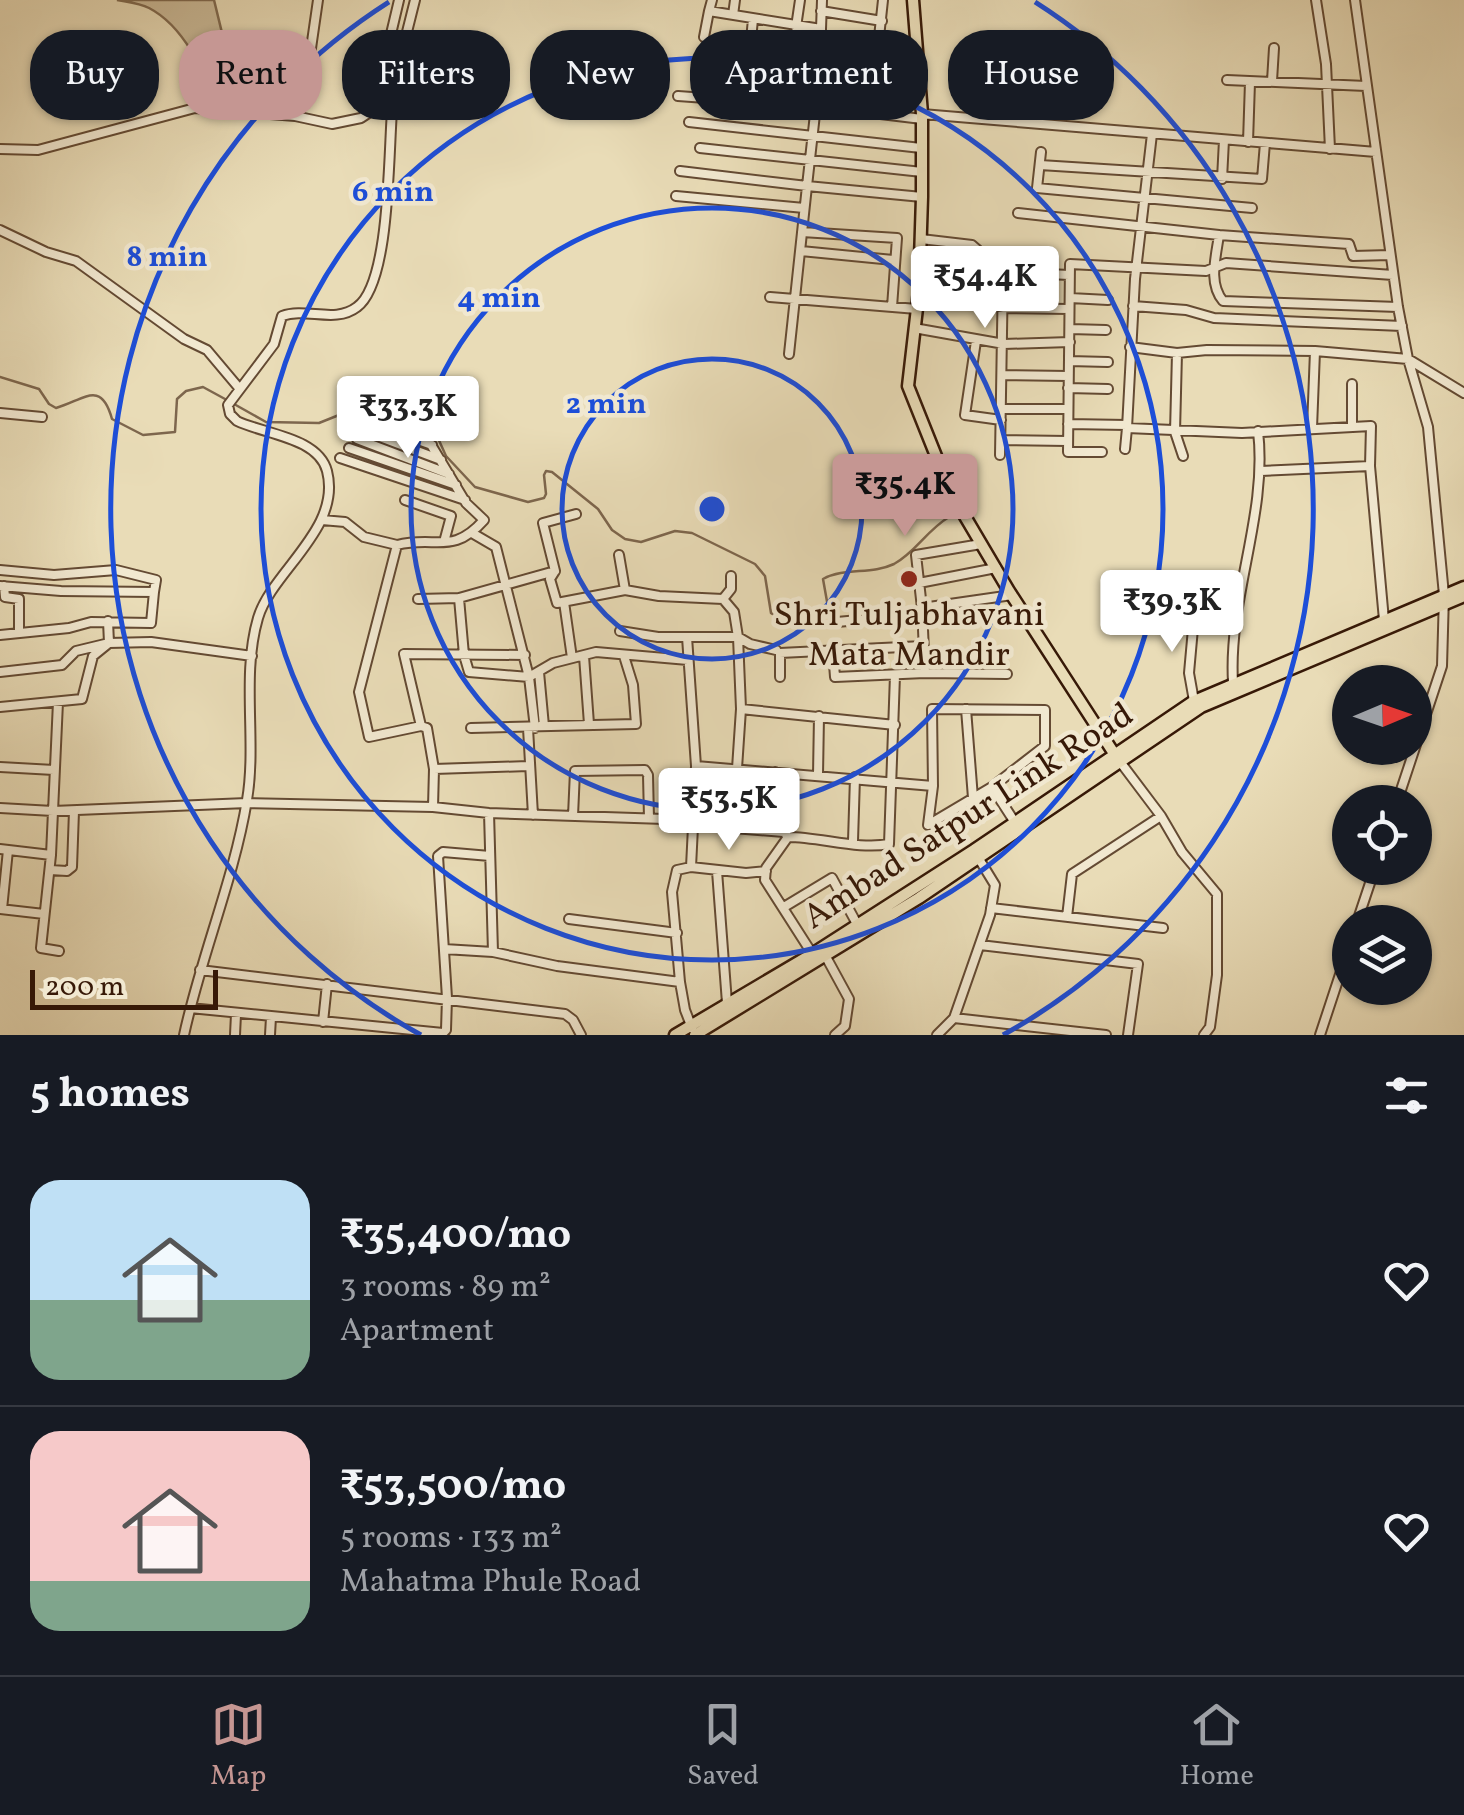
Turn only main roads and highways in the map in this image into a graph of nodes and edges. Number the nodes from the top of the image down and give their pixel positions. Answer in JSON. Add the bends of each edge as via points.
{"nodes":[{"id":1,"x":913,"y":0,"type":"edge"},
{"id":2,"x":1464,"y":587,"type":"edge"},
{"id":3,"x":1464,"y":596,"type":"edge"},
{"id":4,"x":1444,"y":600,"type":"junction"},
{"id":5,"x":1117,"y":759,"type":"junction"},
{"id":6,"x":976,"y":854,"type":"junction"},
{"id":7,"x":818,"y":956,"type":"junction"},
{"id":8,"x":694,"y":1032,"type":"edge"},
{"id":9,"x":675,"y":1035,"type":"edge"}],
"edges":[{"from":1,"to":5,"type":"main road","via":[[922,197],[908,386],[950,491]]},
{"from":2,"to":4,"type":"main road","name":"Ambad Satpur Link Road"},
{"from":3,"to":4,"type":"main road","name":"Ambad Satpur Link Road"},
{"from":4,"to":5,"type":"main road","name":"Ambad Satpur Link Road","via":[[1201,707]]},
{"from":4,"to":5,"type":"main road","name":"Ambad Satpur Link Road","via":[[1194,701]]},
{"from":5,"to":6,"type":"main road","name":"Ambad Satpur Link Road"},
{"from":6,"to":7,"type":"main road","name":"Ambad Satpur Link Road"},
{"from":6,"to":7,"type":"main road","name":"Ambad Satpur Link Road","via":[[857,924]]},
{"from":7,"to":8,"type":"main road","name":"Ambad Satpur Link Road"},
{"from":7,"to":8,"type":"main road","name":"Ambad Satpur Link Road","via":[[727,1004]]},
{"from":8,"to":9,"type":"main road","name":"Ambad Satpur Link Road"}]}
